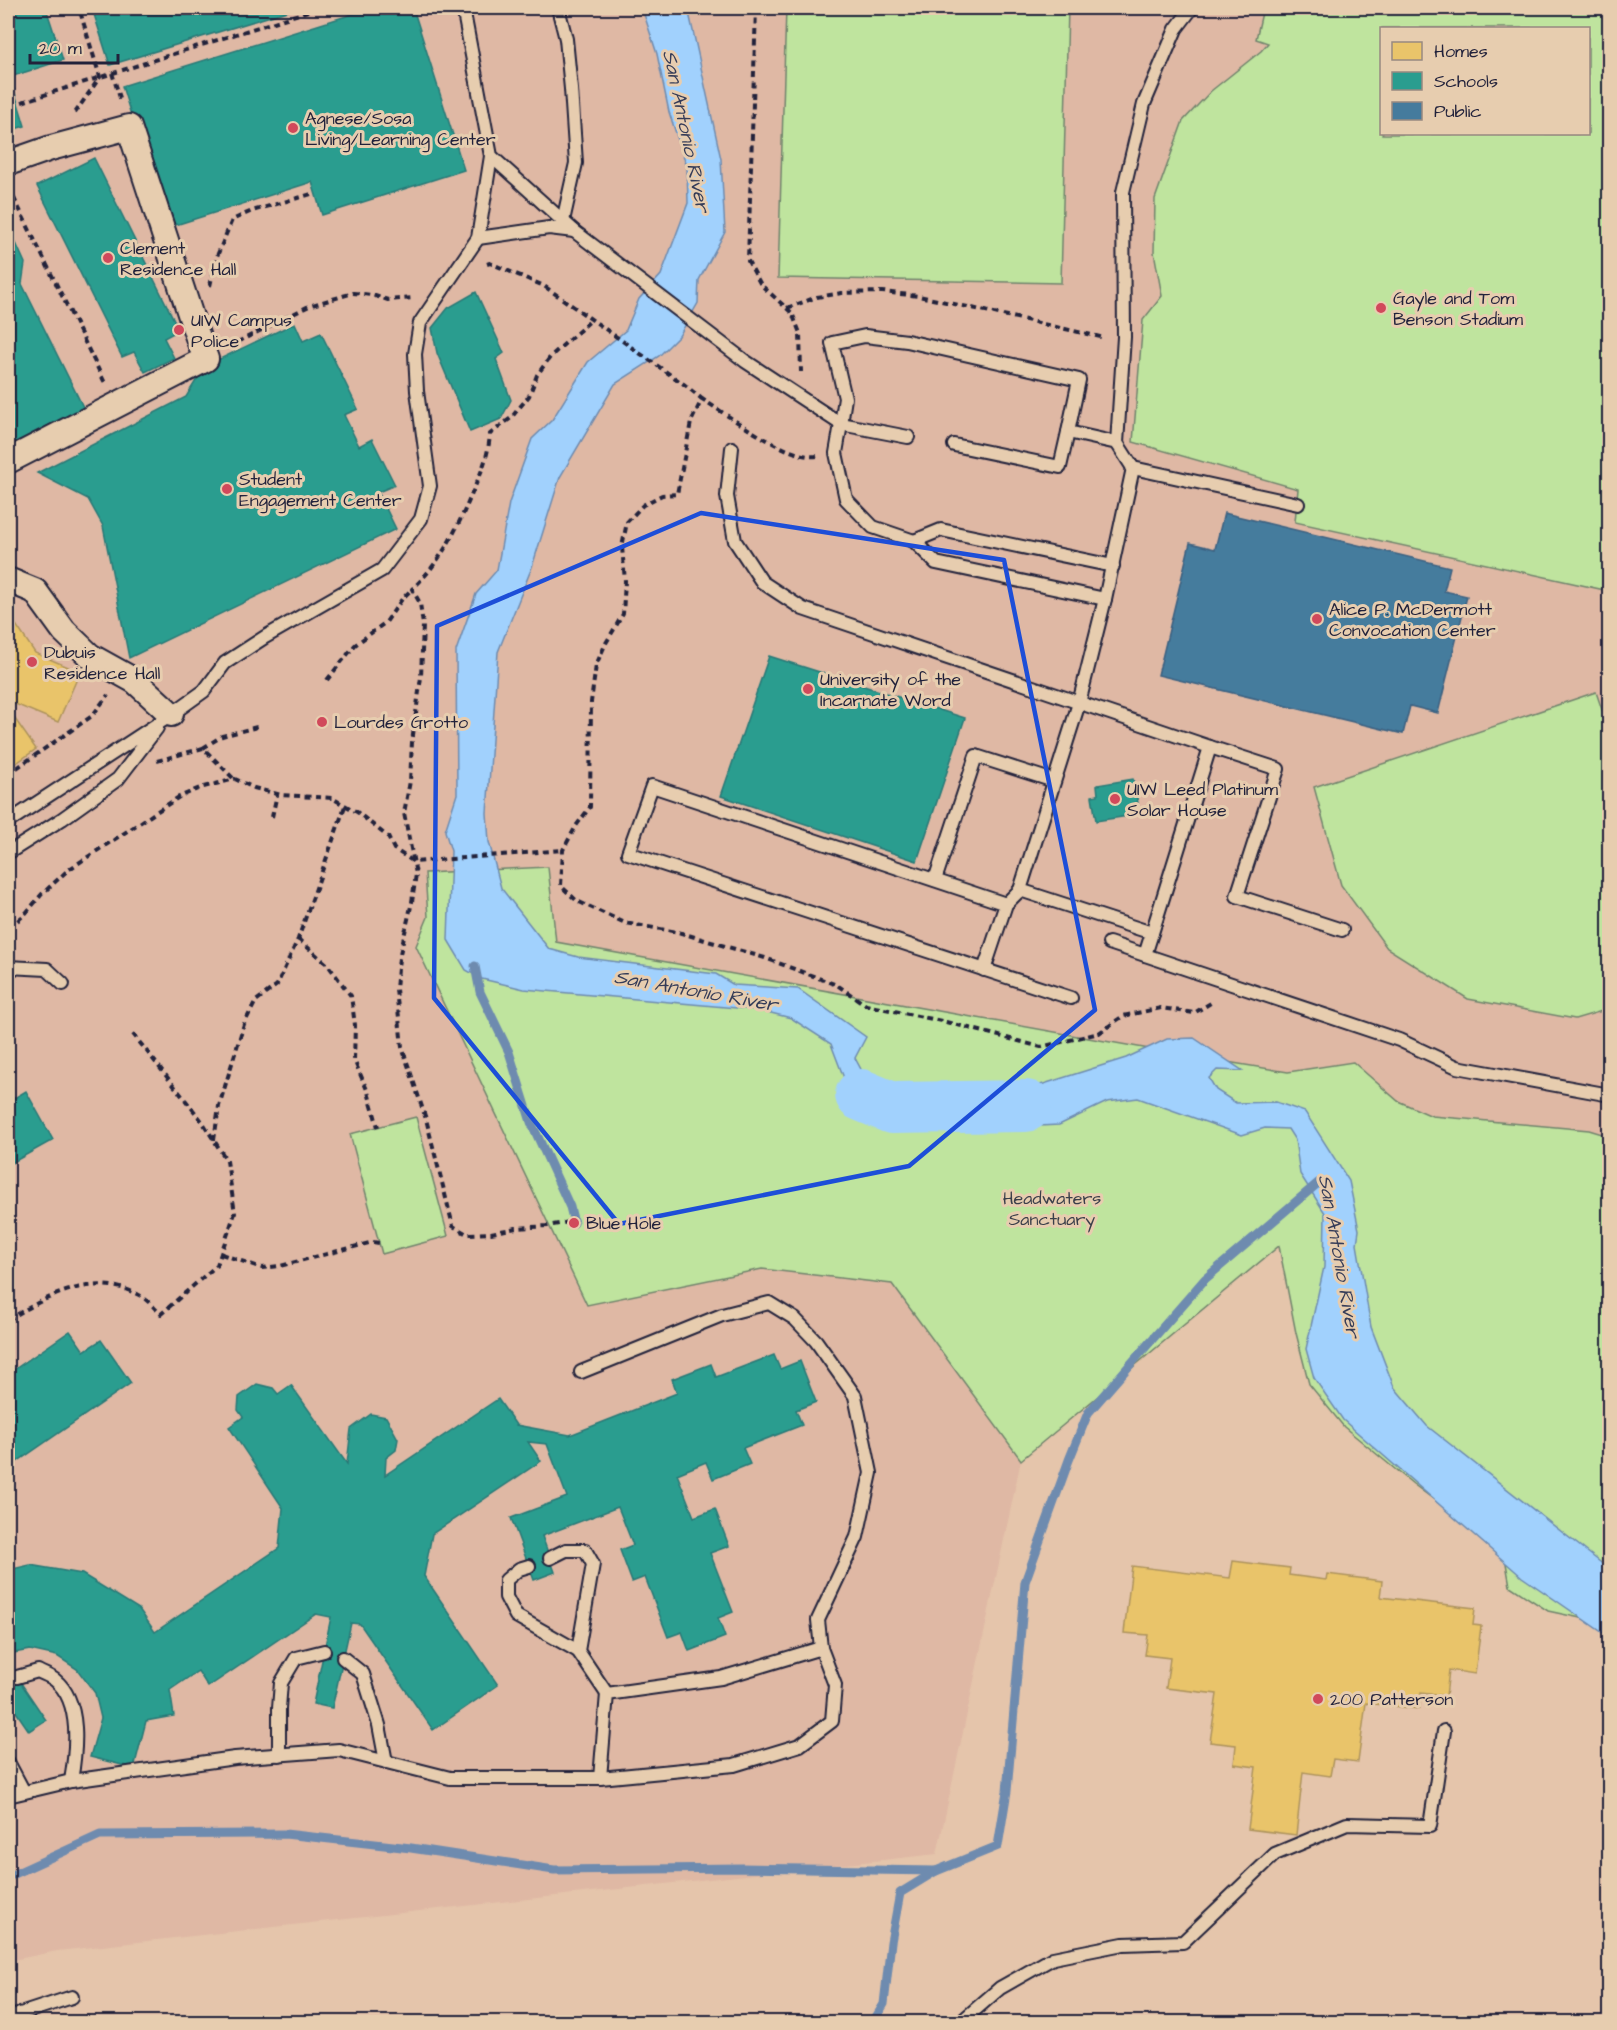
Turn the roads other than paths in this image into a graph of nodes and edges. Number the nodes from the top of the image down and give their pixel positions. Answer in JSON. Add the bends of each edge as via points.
{"nodes":[{"id":1,"x":463,"y":8,"type":"edge"},
{"id":2,"x":558,"y":8,"type":"edge"},
{"id":3,"x":1192,"y":8,"type":"edge"},
{"id":4,"x":491,"y":156,"type":"junction"},
{"id":5,"x":8,"y":163,"type":"edge"},
{"id":6,"x":562,"y":221,"type":"junction"},
{"id":7,"x":574,"y":231,"type":"junction"},
{"id":8,"x":478,"y":238,"type":"junction"},
{"id":9,"x":841,"y":424,"type":"junction"},
{"id":10,"x":1068,"y":432,"type":"junction"},
{"id":11,"x":908,"y":437,"type":"dead end"},
{"id":12,"x":1117,"y":443,"type":"junction"},
{"id":13,"x":954,"y":445,"type":"dead end"},
{"id":14,"x":732,"y":448,"type":"dead end"},
{"id":15,"x":8,"y":461,"type":"edge"},
{"id":16,"x":1133,"y":468,"type":"junction"},
{"id":17,"x":1298,"y":504,"type":"dead end"},
{"id":18,"x":914,"y":541,"type":"junction"},
{"id":19,"x":1113,"y":566,"type":"junction"},
{"id":20,"x":8,"y":580,"type":"edge"},
{"id":21,"x":1105,"y":599,"type":"junction"},
{"id":22,"x":1079,"y":703,"type":"junction"},
{"id":23,"x":167,"y":717,"type":"junction"},
{"id":24,"x":1210,"y":747,"type":"junction"},
{"id":25,"x":1054,"y":782,"type":"junction"},
{"id":26,"x":8,"y":822,"type":"edge"},
{"id":27,"x":8,"y":853,"type":"edge"},
{"id":28,"x":935,"y":880,"type":"junction"},
{"id":29,"x":1020,"y":890,"type":"junction"},
{"id":30,"x":1005,"y":904,"type":"junction"},
{"id":31,"x":1342,"y":930,"type":"dead end"},
{"id":32,"x":1152,"y":933,"type":"junction"},
{"id":33,"x":1108,"y":943,"type":"dead end"},
{"id":34,"x":1145,"y":955,"type":"junction"},
{"id":35,"x":8,"y":967,"type":"edge"},
{"id":36,"x":984,"y":970,"type":"junction"},
{"id":37,"x":63,"y":984,"type":"dead end"},
{"id":38,"x":1071,"y":998,"type":"dead end"},
{"id":39,"x":1610,"y":1095,"type":"edge"},
{"id":40,"x":581,"y":1372,"type":"dead end"},
{"id":41,"x":550,"y":1558,"type":"dead end"},
{"id":42,"x":529,"y":1566,"type":"dead end"},
{"id":43,"x":821,"y":1648,"type":"junction"},
{"id":44,"x":324,"y":1651,"type":"dead end"},
{"id":45,"x":578,"y":1651,"type":"junction"},
{"id":46,"x":343,"y":1658,"type":"dead end"},
{"id":47,"x":17,"y":1677,"type":"dead end"},
{"id":48,"x":607,"y":1694,"type":"junction"},
{"id":49,"x":1444,"y":1731,"type":"dead end"},
{"id":50,"x":279,"y":1755,"type":"junction"},
{"id":51,"x":8,"y":1762,"type":"edge"},
{"id":52,"x":387,"y":1762,"type":"junction"},
{"id":53,"x":600,"y":1778,"type":"junction"},
{"id":54,"x":71,"y":1781,"type":"junction"},
{"id":55,"x":24,"y":1792,"type":"junction"},
{"id":56,"x":8,"y":1796,"type":"edge"},
{"id":57,"x":72,"y":1997,"type":"dead end"},
{"id":58,"x":8,"y":2018,"type":"edge"},
{"id":59,"x":961,"y":2022,"type":"edge"}],
"edges":[{"from":1,"to":4,"type":"lane"},
{"from":2,"to":6,"type":"lane","via":[[566,39],[576,164]]},
{"from":3,"to":12,"type":"lane","via":[[1176,29],[1144,104],[1123,192],[1124,337]]},
{"from":4,"to":6,"type":"lane"},
{"from":4,"to":8,"type":"lane"},
{"from":5,"to":15,"type":"street","via":[[129,127],[206,359]]},
{"from":6,"to":7,"type":"lane"},
{"from":7,"to":8,"type":"lane","via":[[549,228]]},
{"from":7,"to":9,"type":"lane","via":[[745,361]]},
{"from":8,"to":23,"type":"lane","via":[[420,323],[415,354],[417,391],[430,486],[421,519],[382,570],[225,663],[204,691]]},
{"from":9,"to":10,"type":"lane","via":[[845,398],[832,344],[865,336],[907,341],[1079,380]]},
{"from":9,"to":11,"type":"lane"},
{"from":9,"to":18,"type":"lane","via":[[836,453],[846,499],[873,527]]},
{"from":10,"to":12,"type":"lane"},
{"from":10,"to":13,"type":"lane","via":[[1060,466]]},
{"from":12,"to":16,"type":"lane"},
{"from":14,"to":22,"type":"lane","via":[[727,496],[735,541],[762,582],[803,609]]},
{"from":16,"to":17,"type":"lane"},
{"from":16,"to":19,"type":"lane"},
{"from":18,"to":19,"type":"lane","via":[[941,530]]},
{"from":18,"to":21,"type":"lane","via":[[936,563]]},
{"from":19,"to":21,"type":"lane"},
{"from":20,"to":23,"type":"street","via":[[35,591],[81,648],[135,681]]},
{"from":21,"to":22,"type":"lane"},
{"from":22,"to":24,"type":"lane"},
{"from":22,"to":25,"type":"lane"},
{"from":23,"to":26,"type":"lane"},
{"from":23,"to":27,"type":"lane","via":[[118,778]]},
{"from":24,"to":31,"type":"lane","via":[[1278,769],[1237,896]]},
{"from":24,"to":32,"type":"lane"},
{"from":25,"to":28,"type":"lane","via":[[976,756]]},
{"from":25,"to":29,"type":"lane"},
{"from":28,"to":30,"type":"lane"},
{"from":28,"to":36,"type":"lane","via":[[652,786],[628,854]]},
{"from":29,"to":30,"type":"lane"},
{"from":29,"to":32,"type":"lane"},
{"from":30,"to":36,"type":"lane"},
{"from":32,"to":34,"type":"lane"},
{"from":33,"to":34,"type":"lane"},
{"from":34,"to":39,"type":"lane","via":[[1399,1040],[1457,1067]]},
{"from":35,"to":37,"type":"lane","via":[[47,969]]},
{"from":36,"to":38,"type":"lane"},
{"from":40,"to":43,"type":"lane","via":[[722,1315],[769,1303],[795,1319],[816,1341],[855,1396],[871,1473],[856,1537],[818,1620]]},
{"from":41,"to":45,"type":"lane","via":[[566,1550],[585,1550],[593,1564]]},
{"from":42,"to":45,"type":"lane","via":[[506,1580],[506,1597],[516,1616]]},
{"from":43,"to":48,"type":"lane","via":[[721,1678]]},
{"from":43,"to":53,"type":"lane","via":[[835,1684],[831,1721],[800,1745],[734,1765]]},
{"from":44,"to":50,"type":"lane","via":[[296,1658],[281,1683]]},
{"from":45,"to":48,"type":"lane"},
{"from":46,"to":52,"type":"lane","via":[[363,1674]]},
{"from":47,"to":54,"type":"lane","via":[[38,1671],[55,1680],[69,1699],[77,1748]]},
{"from":48,"to":53,"type":"lane"},
{"from":49,"to":59,"type":"lane","via":[[1430,1826],[1347,1824],[1275,1854],[1183,1942],[1123,1944],[1053,1958],[1000,1989]]},
{"from":50,"to":52,"type":"lane","via":[[339,1750]]},
{"from":50,"to":54,"type":"lane"},
{"from":51,"to":55,"type":"lane"},
{"from":52,"to":53,"type":"lane","via":[[450,1778]]},
{"from":54,"to":55,"type":"lane"},
{"from":55,"to":56,"type":"lane"},
{"from":57,"to":58,"type":"lane"}]}
